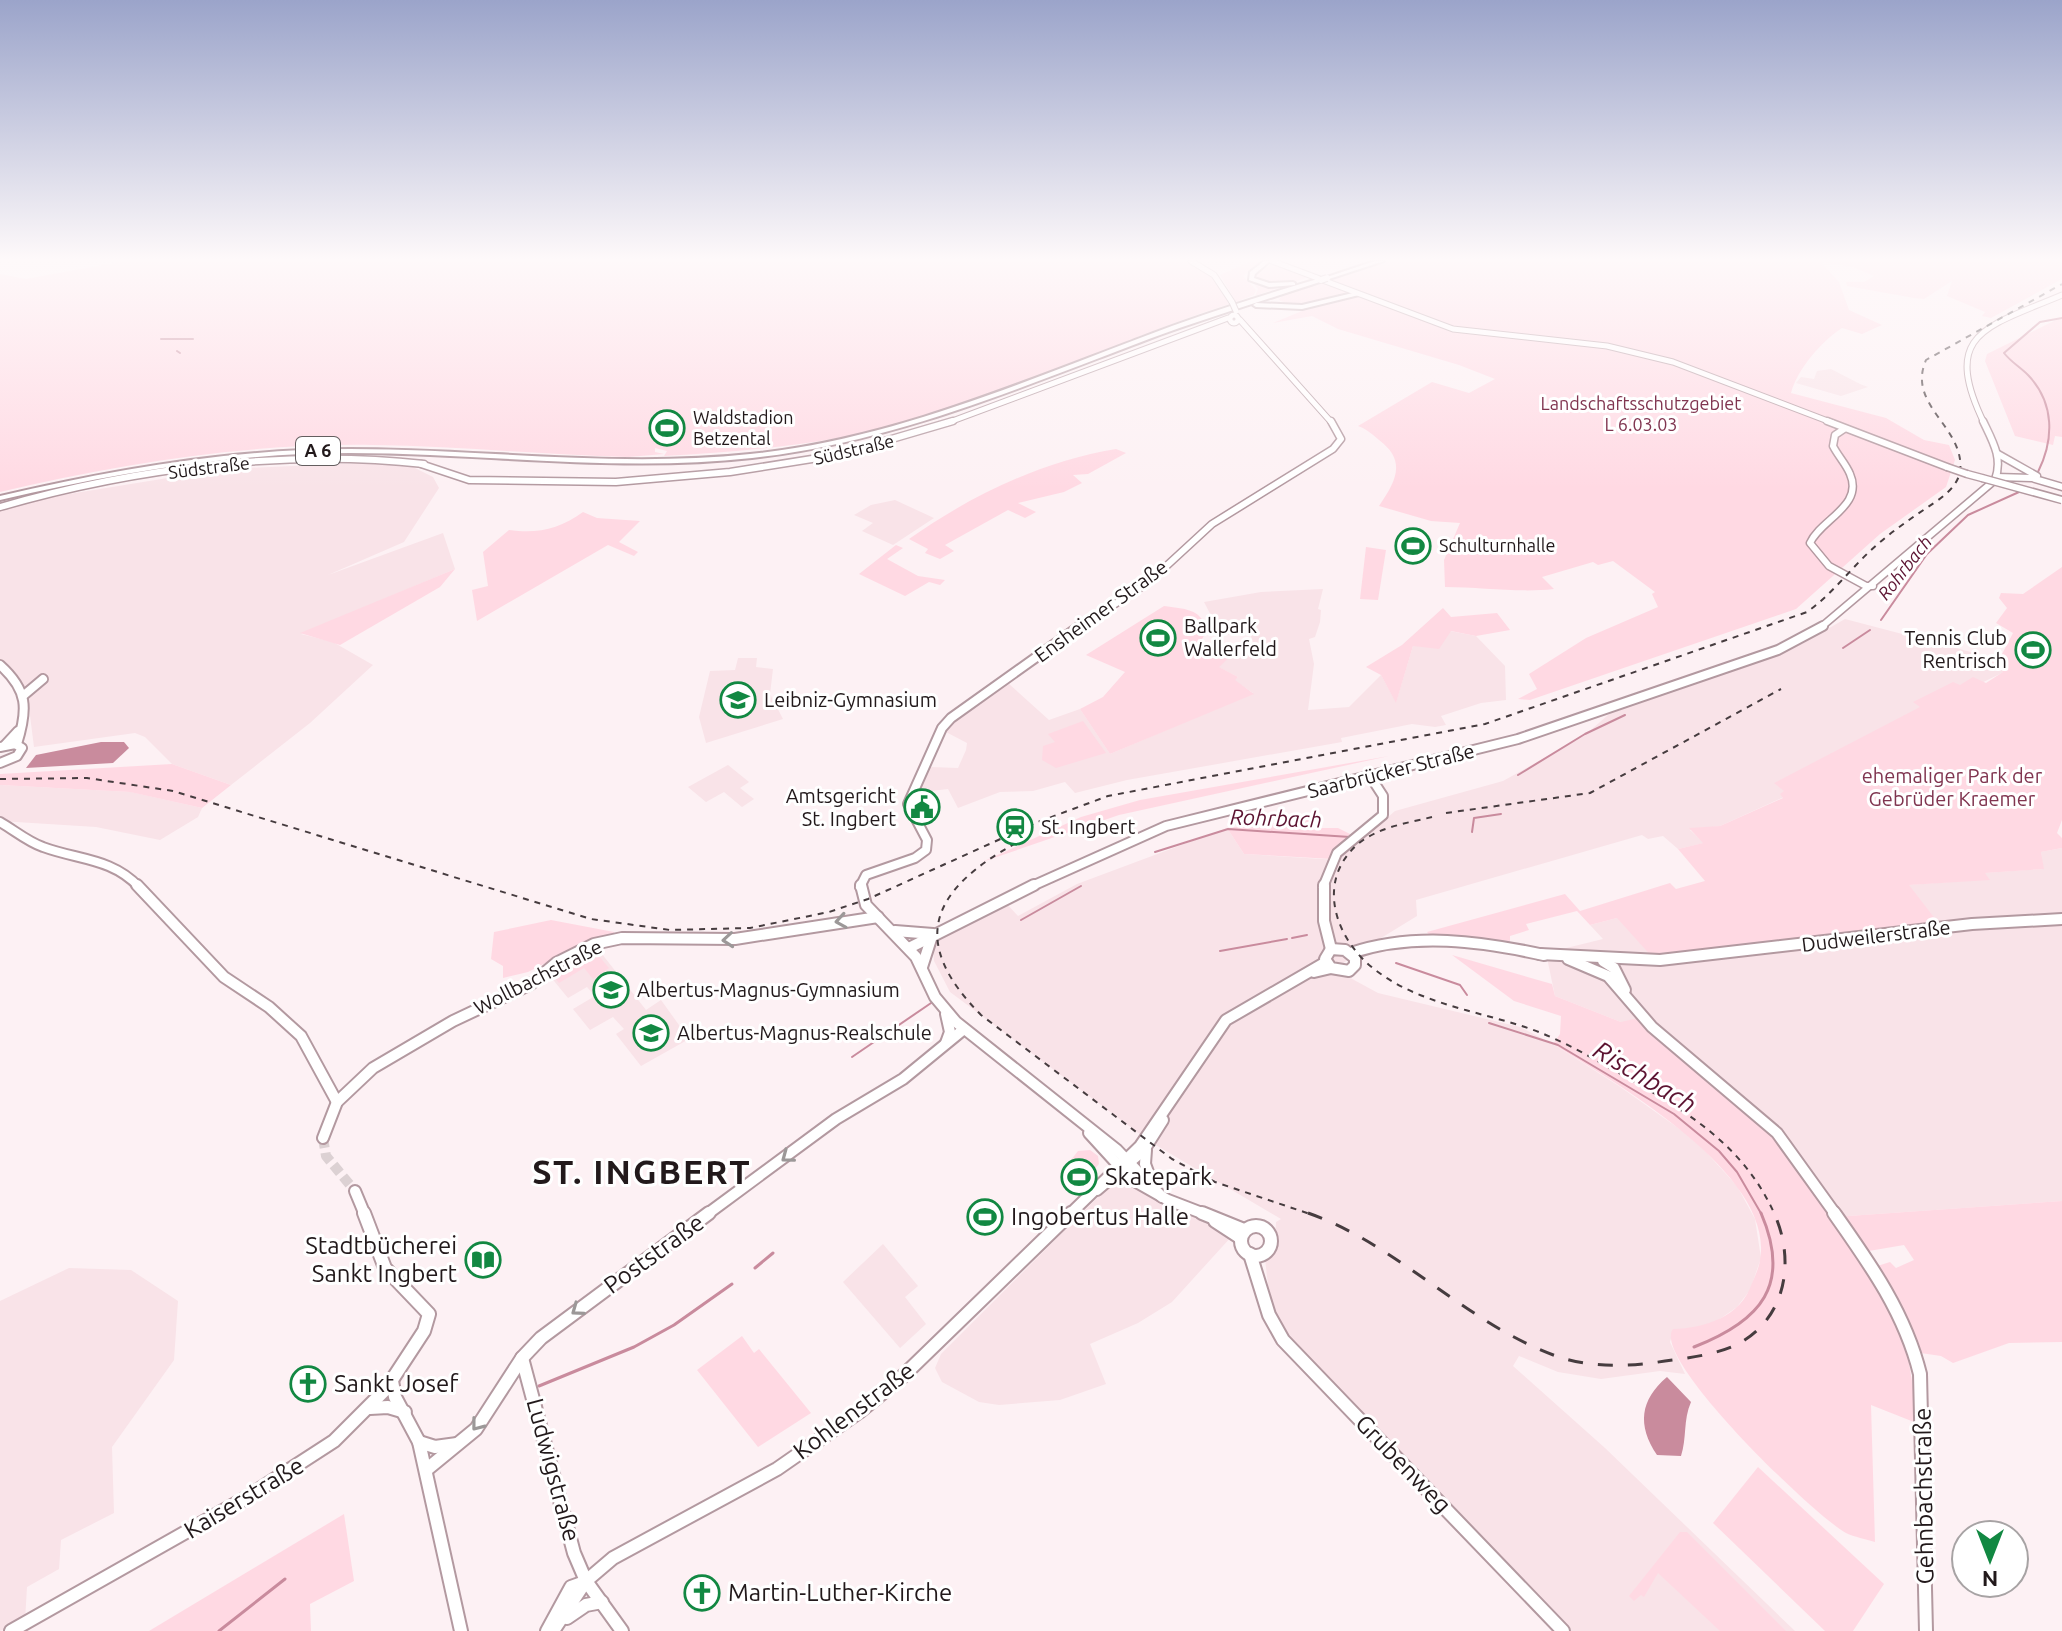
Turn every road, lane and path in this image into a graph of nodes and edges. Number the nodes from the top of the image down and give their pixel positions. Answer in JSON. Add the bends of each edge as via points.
{"nodes":[{"id":1,"x":1141,"y":337,"type":"edge"},
{"id":2,"x":1150,"y":337,"type":"edge"},
{"id":3,"x":1175,"y":337,"type":"edge"},
{"id":4,"x":1258,"y":337,"type":"edge"},
{"id":5,"x":1522,"y":337,"type":"edge"},
{"id":6,"x":1980,"y":337,"type":"edge"},
{"id":7,"x":1827,"y":422,"type":"junction"},
{"id":8,"x":1844,"y":429,"type":"junction"},
{"id":9,"x":1837,"y":433,"type":"junction"},
{"id":10,"x":1998,"y":454,"type":"junction"},
{"id":11,"x":663,"y":460,"type":"junction"},
{"id":12,"x":1996,"y":477,"type":"junction"},
{"id":13,"x":2040,"y":479,"type":"junction"},
{"id":14,"x":2062,"y":487,"type":"edge"},
{"id":15,"x":0,"y":496,"type":"edge"},
{"id":16,"x":2062,"y":500,"type":"edge"},
{"id":17,"x":0,"y":507,"type":"edge"},
{"id":18,"x":1869,"y":585,"type":"junction"},
{"id":19,"x":0,"y":668,"type":"edge"},
{"id":20,"x":20,"y":685,"type":"junction"},
{"id":21,"x":24,"y":695,"type":"junction"},
{"id":22,"x":17,"y":744,"type":"junction"},
{"id":23,"x":3,"y":746,"type":"edge"},
{"id":24,"x":0,"y":763,"type":"edge"},
{"id":25,"x":1370,"y":776,"type":"junction"},
{"id":26,"x":0,"y":822,"type":"edge"},
{"id":27,"x":878,"y":917,"type":"junction"},
{"id":28,"x":2062,"y":919,"type":"edge"},
{"id":29,"x":891,"y":930,"type":"junction"},
{"id":30,"x":934,"y":935,"type":"junction"},
{"id":31,"x":909,"y":948,"type":"junction"},
{"id":32,"x":1335,"y":949,"type":"junction"},
{"id":33,"x":1540,"y":954,"type":"junction"},
{"id":34,"x":1353,"y":956,"type":"junction"},
{"id":35,"x":1690,"y":958,"type":"junction"},
{"id":36,"x":1601,"y":960,"type":"junction"},
{"id":37,"x":1664,"y":960,"type":"junction"},
{"id":38,"x":1329,"y":965,"type":"junction"},
{"id":39,"x":922,"y":968,"type":"junction"},
{"id":40,"x":1616,"y":971,"type":"junction"},
{"id":41,"x":942,"y":1005,"type":"junction"},
{"id":42,"x":964,"y":1029,"type":"junction"},
{"id":43,"x":946,"y":1044,"type":"junction"},
{"id":44,"x":337,"y":1102,"type":"junction"},
{"id":45,"x":323,"y":1138,"type":"dead end"},
{"id":46,"x":1143,"y":1147,"type":"junction"},
{"id":47,"x":1123,"y":1161,"type":"junction"},
{"id":48,"x":355,"y":1191,"type":"tunnel mouth"},
{"id":49,"x":1162,"y":1197,"type":"junction"},
{"id":50,"x":1242,"y":1234,"type":"junction"},
{"id":51,"x":1255,"y":1255,"type":"junction"},
{"id":52,"x":522,"y":1358,"type":"junction"},
{"id":53,"x":392,"y":1381,"type":"junction"},
{"id":54,"x":370,"y":1408,"type":"junction"},
{"id":55,"x":406,"y":1413,"type":"junction"},
{"id":56,"x":419,"y":1442,"type":"junction"},
{"id":57,"x":458,"y":1444,"type":"junction"},
{"id":58,"x":426,"y":1470,"type":"junction"},
{"id":59,"x":586,"y":1581,"type":"junction"},
{"id":60,"x":602,"y":1602,"type":"junction"},
{"id":61,"x":553,"y":1629,"type":"edge"},
{"id":62,"x":11,"y":1631,"type":"edge"},
{"id":63,"x":461,"y":1631,"type":"edge"},
{"id":64,"x":622,"y":1631,"type":"edge"},
{"id":65,"x":1563,"y":1631,"type":"edge"},
{"id":66,"x":1926,"y":1631,"type":"edge"}],
"edges":[{"from":1,"to":11,"type":"highway","number":"A 6","via":[[999,394],[905,424],[797,446]]},
{"from":2,"to":11,"type":"highway","number":"A 6","via":[[1003,396],[908,427],[777,452]]},
{"from":3,"to":17,"type":"main road","name":"Südstraße","via":[[908,437],[837,455],[654,480],[474,480],[421,464],[329,458],[230,464]]},
{"from":4,"to":27,"type":"main road","name":"Ensheimer Straße","via":[[1341,439],[1212,524],[1149,582],[946,723],[908,804],[928,845],[915,858],[863,877],[860,897]]},
{"from":5,"to":7,"type":"main road","via":[[1644,354]]},
{"from":6,"to":10,"type":"main road","via":[[1965,356],[1965,377]]},
{"from":7,"to":8,"type":"main road"},
{"from":7,"to":9,"type":"main road"},
{"from":8,"to":9,"type":"main road"},
{"from":8,"to":16,"type":"main road","bridge":true,"via":[[1967,474]]},
{"from":9,"to":18,"type":"main road","via":[[1834,450],[1851,476],[1853,493],[1815,531],[1810,543],[1823,561]]},
{"from":10,"to":12,"type":"main road"},
{"from":10,"to":13,"type":"main road"},
{"from":11,"to":15,"type":"highway","number":"A 6","via":[[287,453],[137,469]]},
{"from":12,"to":13,"type":"main road"},
{"from":12,"to":18,"type":"main road","name":"Saarbrücker Straße"},
{"from":13,"to":14,"type":"main road"},
{"from":18,"to":25,"type":"main road","name":"Saarbrücker Straße","via":[[1830,622],[1765,655],[1491,746]]},
{"from":19,"to":20,"type":"main road"},
{"from":19,"to":23,"type":"main road","via":[[17,690],[23,714],[16,734]]},
{"from":20,"to":21,"type":"main road"},
{"from":20,"to":21,"type":"main road","via":[[43,679]]},
{"from":21,"to":22,"type":"main road","via":[[27,721]]},
{"from":22,"to":23,"type":"main road"},
{"from":22,"to":24,"type":"main road","via":[[21,752]]},
{"from":25,"to":30,"type":"main road","name":"Saarbrücker Straße","via":[[1147,833]]},
{"from":25,"to":32,"type":"main road","via":[[1383,796],[1384,810],[1329,865],[1322,895]]},
{"from":26,"to":44,"type":"main road","via":[[41,847],[120,869],[224,977],[301,1036]]},
{"from":27,"to":29,"type":"main road"},
{"from":27,"to":44,"type":"main road","name":"Wollbachstraße","one_way":true,"via":[[714,941],[602,941],[373,1068]]},
{"from":28,"to":35,"type":"main road","name":"Dudweilerstraße","via":[[1972,924]]},
{"from":29,"to":30,"type":"main road"},
{"from":29,"to":31,"type":"main road"},
{"from":30,"to":31,"type":"main road"},
{"from":30,"to":39,"type":"main road"},
{"from":31,"to":39,"type":"main road"},
{"from":32,"to":34,"type":"main road"},
{"from":32,"to":38,"type":"main road","via":[[1326,954]]},
{"from":33,"to":34,"type":"main road","name":"Dudweilerstraße","via":[[1453,942],[1379,947]]},
{"from":33,"to":36,"type":"main road","name":"Dudweilerstraße"},
{"from":33,"to":40,"type":"main road","name":"Dudweilerstraße"},
{"from":34,"to":38,"type":"main road","name":"Dudweilerstraße","via":[[1355,965],[1349,971]]},
{"from":35,"to":37,"type":"main road","name":"Dudweilerstraße"},
{"from":35,"to":40,"type":"main road","name":"Dudweilerstraße"},
{"from":36,"to":37,"type":"main road","name":"Dudweilerstraße"},
{"from":36,"to":40,"type":"main road"},
{"from":37,"to":40,"type":"main road","name":"Dudweilerstraße"},
{"from":38,"to":46,"type":"main road","name":"Dudweilerstraße","via":[[1226,1020],[1164,1115],[1158,1134]]},
{"from":39,"to":41,"type":"main road"},
{"from":40,"to":66,"type":"main road","name":"Gehnbachstraße","via":[[1635,1008],[1659,1034],[1760,1116],[1787,1146],[1869,1259],[1898,1310],[1918,1362],[1923,1407],[1920,1485]]},
{"from":41,"to":42,"type":"main road"},
{"from":41,"to":43,"type":"main road","via":[[950,1027]]},
{"from":42,"to":43,"type":"main road","name":"Poststraße"},
{"from":42,"to":47,"type":"main road"},
{"from":43,"to":52,"type":"main road","name":"Poststraße","one_way":true,"via":[[572,1313]]},
{"from":44,"to":45,"type":"main road","name":"Wollbachstraße"},
{"from":46,"to":47,"type":"main road","name":"Dudweilerstraße"},
{"from":46,"to":49,"type":"main road","via":[[1149,1179]]},
{"from":47,"to":49,"type":"main road","via":[[1131,1179]]},
{"from":47,"to":59,"type":"main road","name":"Kohlenstraße","via":[[910,1371],[859,1412],[777,1469],[613,1558]]},
{"from":48,"to":53,"type":"main road","name":"Kaiserstraße","via":[[381,1261],[429,1314]]},
{"from":49,"to":50,"type":"main road"},
{"from":50,"to":51,"type":"main road"},
{"from":50,"to":51,"type":"main road","name":"Grubenweg","via":[[1257,1226],[1269,1235],[1271,1248]]},
{"from":51,"to":65,"type":"main road","name":"Grubenweg","via":[[1272,1324],[1292,1351]]},
{"from":52,"to":57,"type":"main road","name":"Poststraße","one_way":true,"via":[[482,1421]]},
{"from":52,"to":59,"type":"main road","name":"Ludwigstraße"},
{"from":53,"to":54,"type":"main road","name":"Kaiserstraße"},
{"from":53,"to":55,"type":"main road"},
{"from":54,"to":55,"type":"main road"},
{"from":54,"to":62,"type":"main road","name":"Kaiserstraße","via":[[304,1462]]},
{"from":55,"to":56,"type":"main road"},
{"from":56,"to":57,"type":"main road","via":[[435,1447]]},
{"from":56,"to":58,"type":"main road"},
{"from":57,"to":58,"type":"main road","name":"Poststraße"},
{"from":58,"to":63,"type":"main road"},
{"from":59,"to":60,"type":"main road","name":"Ludwigstraße"},
{"from":59,"to":61,"type":"main road","name":"Kohlenstraße","via":[[571,1587]]},
{"from":60,"to":61,"type":"main road","via":[[586,1605]]},
{"from":60,"to":64,"type":"main road","name":"Ludwigstraße"}]}
